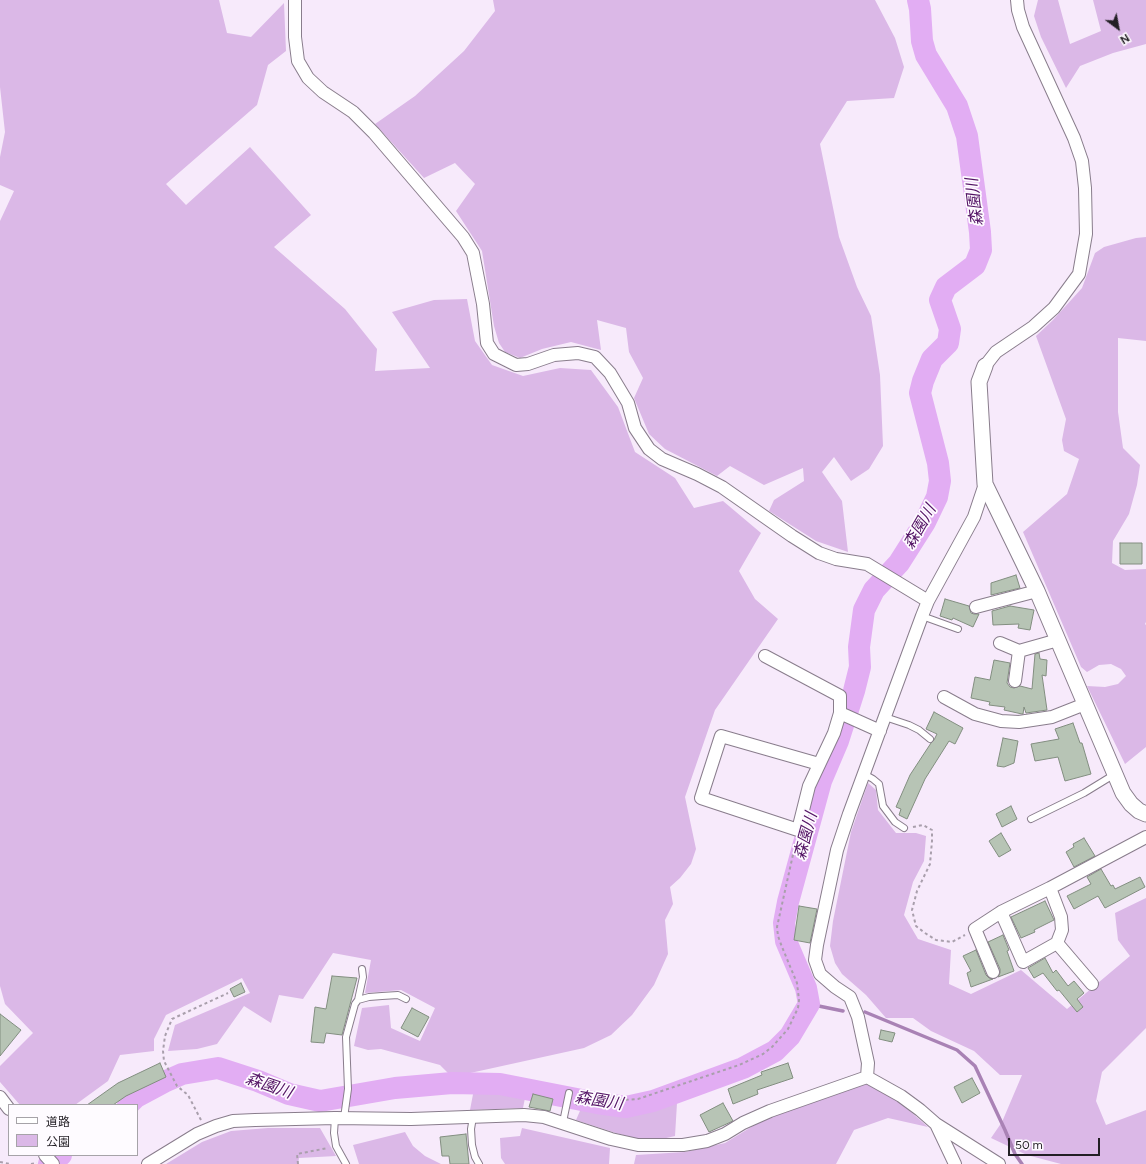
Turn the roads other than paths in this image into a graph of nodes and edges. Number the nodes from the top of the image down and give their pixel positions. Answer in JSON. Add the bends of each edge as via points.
{"nodes":[{"id":1,"x":295,"y":0,"type":"edge"},
{"id":2,"x":1017,"y":0,"type":"edge"},
{"id":3,"x":984,"y":366,"type":"joint"},
{"id":4,"x":985,"y":484,"type":"junction"},
{"id":5,"x":1037,"y":591,"type":"junction"},
{"id":6,"x":928,"y":601,"type":"junction"},
{"id":7,"x":976,"y":607,"type":"dead end"},
{"id":8,"x":922,"y":616,"type":"junction"},
{"id":9,"x":958,"y":629,"type":"dead end"},
{"id":10,"x":1058,"y":640,"type":"junction"},
{"id":11,"x":1000,"y":643,"type":"dead end"},
{"id":12,"x":1019,"y":651,"type":"junction"},
{"id":13,"x":765,"y":656,"type":"dead end"},
{"id":14,"x":1015,"y":681,"type":"dead end"},
{"id":15,"x":944,"y":697,"type":"dead end"},
{"id":16,"x":1085,"y":704,"type":"junction"},
{"id":17,"x":840,"y":713,"type":"junction"},
{"id":18,"x":885,"y":717,"type":"junction"},
{"id":19,"x":880,"y":731,"type":"junction"},
{"id":20,"x":930,"y":739,"type":"dead end"},
{"id":21,"x":819,"y":764,"type":"junction"},
{"id":22,"x":864,"y":774,"type":"junction"},
{"id":23,"x":1115,"y":774,"type":"junction"},
{"id":24,"x":1146,"y":814,"type":"edge"},
{"id":25,"x":1031,"y":819,"type":"dead end"},
{"id":26,"x":904,"y":828,"type":"road end"},
{"id":27,"x":1146,"y":837,"type":"edge"},
{"id":28,"x":1050,"y":888,"type":"junction"},
{"id":29,"x":1001,"y":912,"type":"junction"},
{"id":30,"x":1057,"y":943,"type":"junction"},
{"id":31,"x":362,"y":969,"type":"dead end"},
{"id":32,"x":993,"y":972,"type":"dead end"},
{"id":33,"x":1092,"y":984,"type":"dead end"},
{"id":34,"x":406,"y":999,"type":"dead end"},
{"id":35,"x":358,"y":1000,"type":"junction"},
{"id":36,"x":867,"y":1077,"type":"junction"},
{"id":37,"x":569,"y":1093,"type":"dead end"},
{"id":38,"x":0,"y":1098,"type":"edge"},
{"id":39,"x":8,"y":1108,"type":"edge"},
{"id":40,"x":473,"y":1117,"type":"junction"},
{"id":41,"x":340,"y":1118,"type":"junction"},
{"id":42,"x":563,"y":1122,"type":"junction"},
{"id":43,"x":936,"y":1124,"type":"junction"},
{"id":44,"x":148,"y":1164,"type":"edge"},
{"id":45,"x":346,"y":1164,"type":"edge"},
{"id":46,"x":479,"y":1164,"type":"edge"},
{"id":47,"x":955,"y":1164,"type":"edge"},
{"id":48,"x":999,"y":1164,"type":"edge"}],
"edges":[{"from":1,"to":6,"type":"street","via":[[298,62],[308,78],[352,112],[374,133],[463,237],[473,253],[483,304],[487,343],[494,354],[516,365],[528,364],[554,355],[578,353],[595,357],[610,372],[628,403],[635,428],[649,449],[722,488],[819,552],[836,559],[867,564]]},
{"from":2,"to":3,"type":"street","via":[[1023,26],[1082,161],[1086,234],[1079,274],[1054,308],[1033,327],[996,352]]},
{"from":3,"to":4,"type":"street","via":[[979,382]]},
{"from":4,"to":5,"type":"street"},
{"from":4,"to":6,"type":"street","via":[[974,517]]},
{"from":5,"to":7,"type":"street"},
{"from":5,"to":10,"type":"street"},
{"from":6,"to":8,"type":"street"},
{"from":8,"to":9,"type":"lane"},
{"from":8,"to":18,"type":"street"},
{"from":10,"to":12,"type":"street"},
{"from":10,"to":16,"type":"street"},
{"from":11,"to":12,"type":"street"},
{"from":12,"to":14,"type":"street"},
{"from":13,"to":17,"type":"street","via":[[840,696]]},
{"from":15,"to":16,"type":"street","via":[[975,714],[1001,721],[1019,722],[1052,717]]},
{"from":16,"to":23,"type":"street"},
{"from":17,"to":19,"type":"street"},
{"from":17,"to":21,"type":"street","via":[[834,733]]},
{"from":18,"to":19,"type":"street"},
{"from":18,"to":20,"type":"lane","via":[[909,725]]},
{"from":19,"to":22,"type":"street"},
{"from":21,"to":21,"type":"street","via":[[798,830],[701,798],[721,736]]},
{"from":22,"to":26,"type":"lane","via":[[880,784],[883,806],[895,822]]},
{"from":22,"to":36,"type":"street","via":[[837,850],[815,960],[820,974],[850,997],[858,1017],[868,1063]]},
{"from":23,"to":24,"type":"street","via":[[1131,804]]},
{"from":23,"to":25,"type":"lane","via":[[1084,793]]},
{"from":27,"to":28,"type":"street"},
{"from":28,"to":29,"type":"street"},
{"from":28,"to":30,"type":"street","via":[[1061,917],[1062,930]]},
{"from":29,"to":30,"type":"street","via":[[1023,962]]},
{"from":29,"to":32,"type":"street","via":[[974,929]]},
{"from":30,"to":33,"type":"street"},
{"from":31,"to":35,"type":"lane","via":[[363,977]]},
{"from":34,"to":35,"type":"lane","via":[[398,995]]},
{"from":35,"to":41,"type":"lane","via":[[346,1037],[348,1089]]},
{"from":36,"to":42,"type":"street","via":[[770,1111],[707,1141],[683,1145],[638,1145],[611,1139]]},
{"from":36,"to":43,"type":"street","via":[[901,1096]]},
{"from":37,"to":42,"type":"lane"},
{"from":38,"to":39,"type":"street"},
{"from":40,"to":41,"type":"street"},
{"from":40,"to":42,"type":"street","via":[[524,1115]]},
{"from":40,"to":46,"type":"lane","via":[[472,1145]]},
{"from":41,"to":44,"type":"street","via":[[233,1121],[197,1134]]},
{"from":41,"to":45,"type":"lane","via":[[334,1132],[336,1146]]},
{"from":43,"to":47,"type":"street"},
{"from":43,"to":48,"type":"street"}]}
